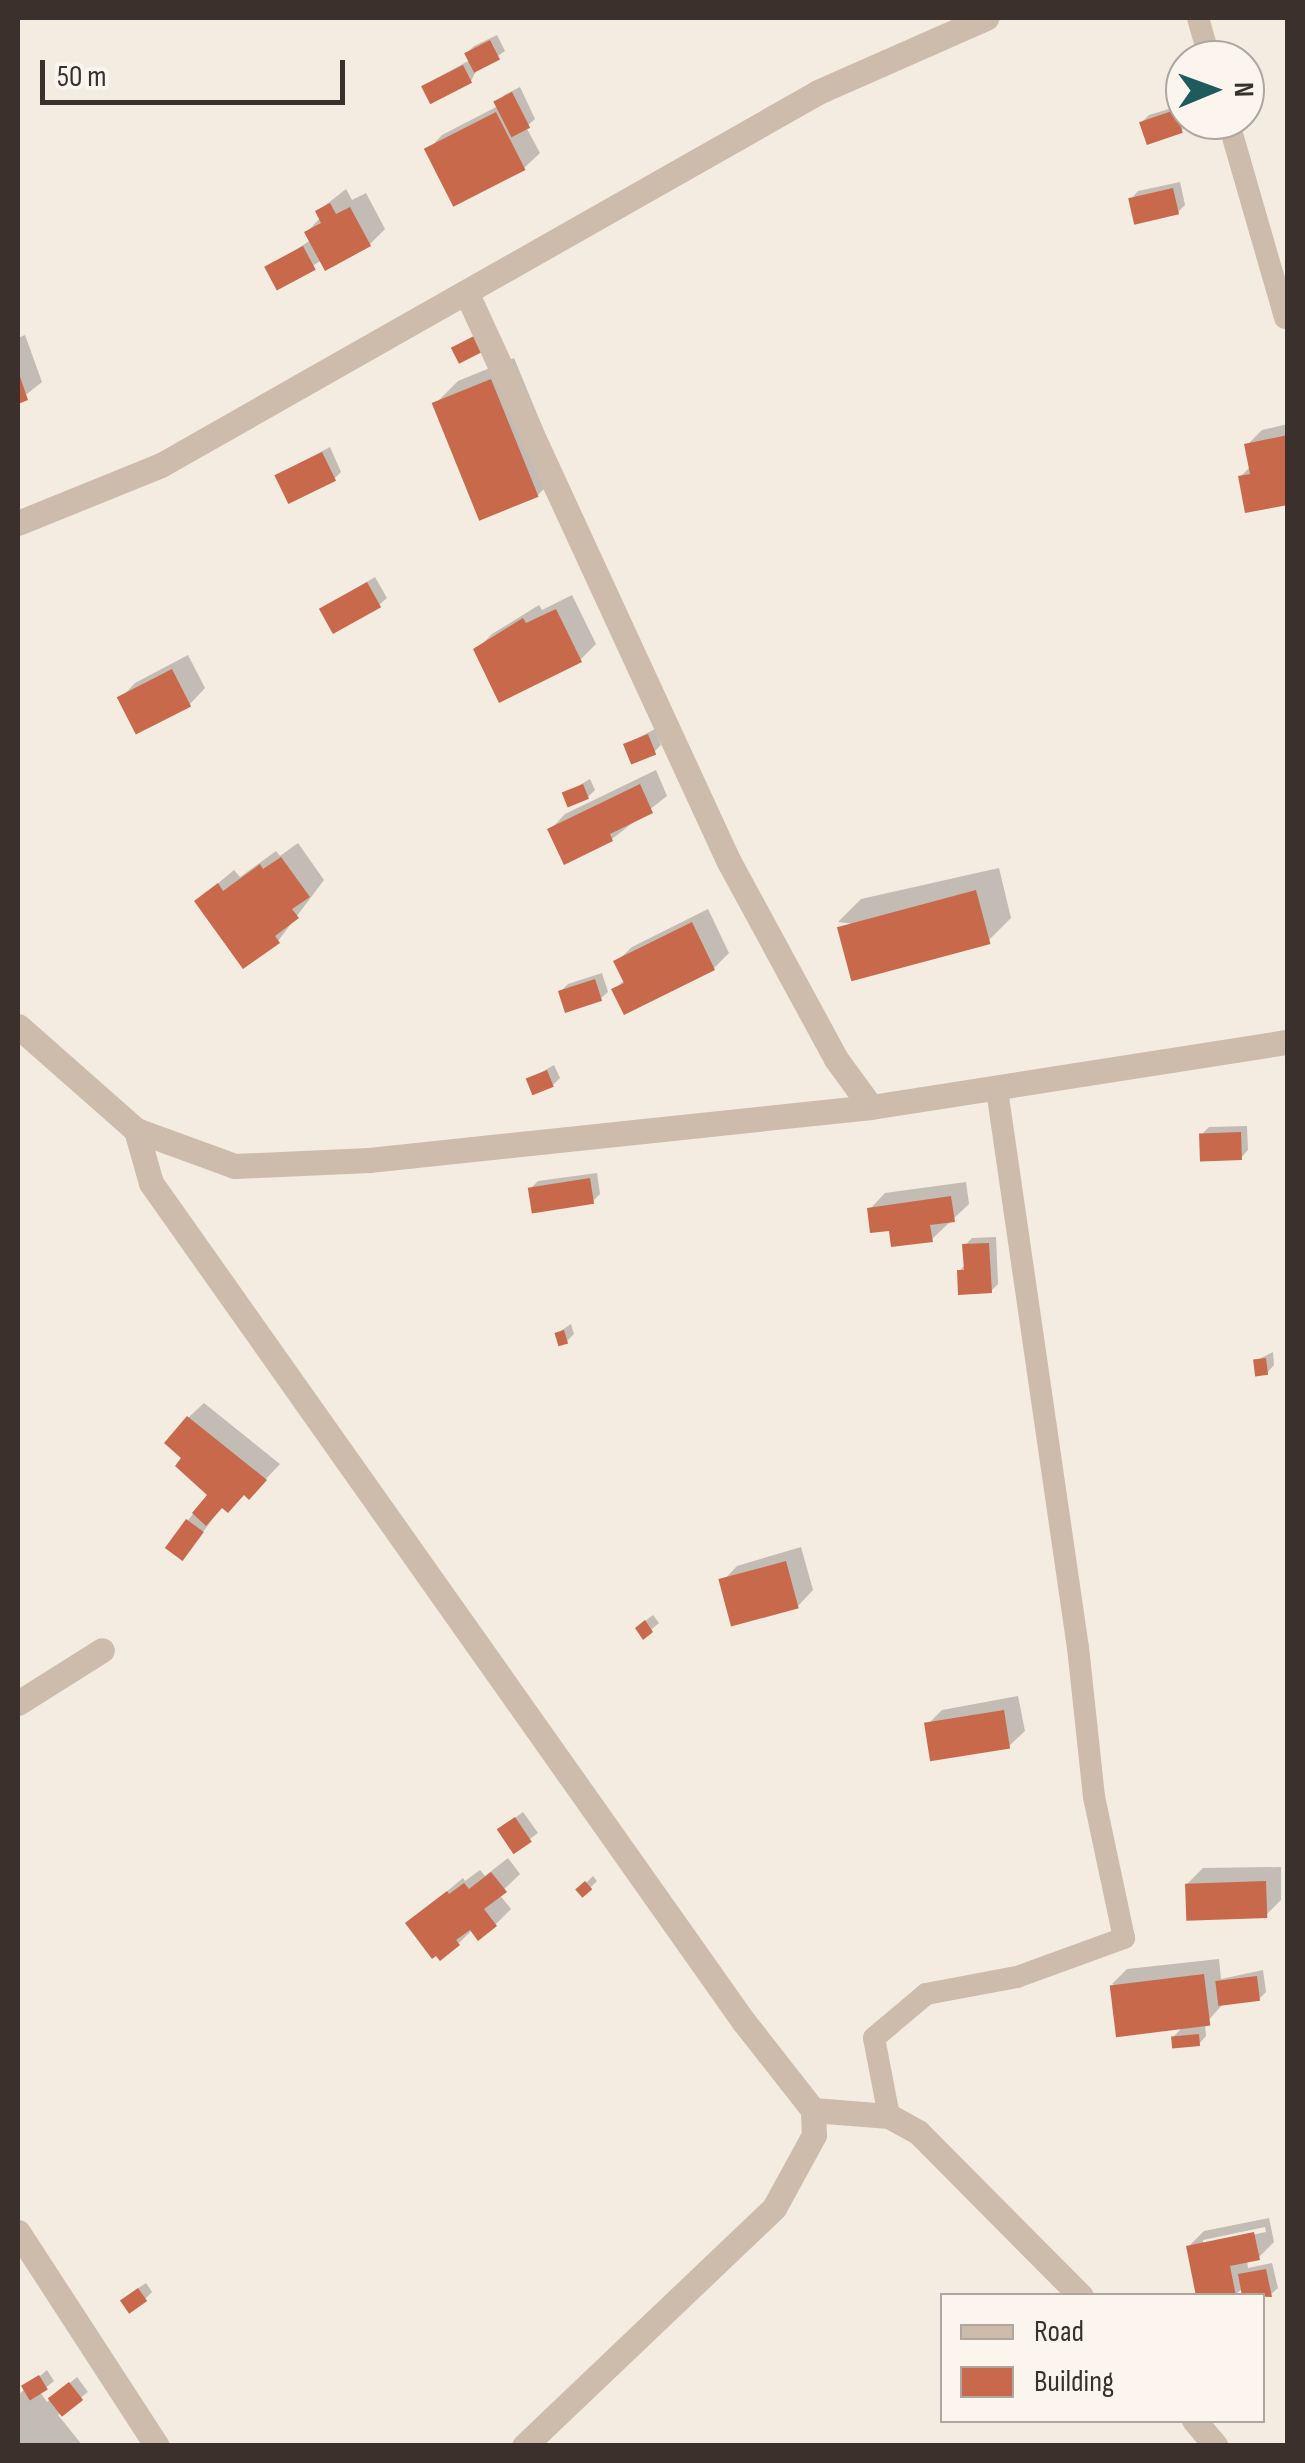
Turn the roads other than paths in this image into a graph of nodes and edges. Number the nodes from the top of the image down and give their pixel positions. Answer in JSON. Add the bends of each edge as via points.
{"nodes":[{"id":1,"x":986,"y":18,"type":"edge"},
{"id":2,"x":1234,"y":140,"type":"edge"},
{"id":3,"x":466,"y":294,"type":"junction"},
{"id":4,"x":1285,"y":318,"type":"dead end"},
{"id":5,"x":18,"y":524,"type":"edge"},
{"id":6,"x":18,"y":1026,"type":"edge"},
{"id":7,"x":1288,"y":1042,"type":"edge"},
{"id":8,"x":997,"y":1090,"type":"junction"},
{"id":9,"x":871,"y":1107,"type":"junction"},
{"id":10,"x":136,"y":1130,"type":"junction"},
{"id":11,"x":102,"y":1650,"type":"dead end"},
{"id":12,"x":18,"y":1704,"type":"edge"},
{"id":13,"x":813,"y":2110,"type":"junction"},
{"id":14,"x":889,"y":2116,"type":"junction"},
{"id":15,"x":18,"y":2232,"type":"edge"},
{"id":16,"x":1077,"y":2293,"type":"edge"},
{"id":17,"x":1197,"y":2423,"type":"edge"},
{"id":18,"x":157,"y":2446,"type":"edge"},
{"id":19,"x":524,"y":2446,"type":"edge"},
{"id":20,"x":1216,"y":2446,"type":"edge"}],
"edges":[{"from":1,"to":3,"type":"street","via":[[818,92]]},
{"from":2,"to":4,"type":"lane"},
{"from":3,"to":5,"type":"street","via":[[161,465]]},
{"from":3,"to":9,"type":"street","via":[[728,860],[836,1060]]},
{"from":6,"to":10,"type":"street"},
{"from":7,"to":8,"type":"street"},
{"from":8,"to":9,"type":"street"},
{"from":8,"to":14,"type":"lane","via":[[1094,1797],[1124,1938],[1017,1977],[926,1994],[874,2038]]},
{"from":9,"to":10,"type":"street","via":[[369,1160],[235,1166]]},
{"from":10,"to":13,"type":"street","via":[[152,1183]]},
{"from":11,"to":12,"type":"street"},
{"from":13,"to":14,"type":"street"},
{"from":13,"to":19,"type":"street","via":[[814,2134],[774,2208]]},
{"from":14,"to":16,"type":"street","via":[[918,2132]]},
{"from":15,"to":18,"type":"street"},
{"from":17,"to":20,"type":"street"}]}
